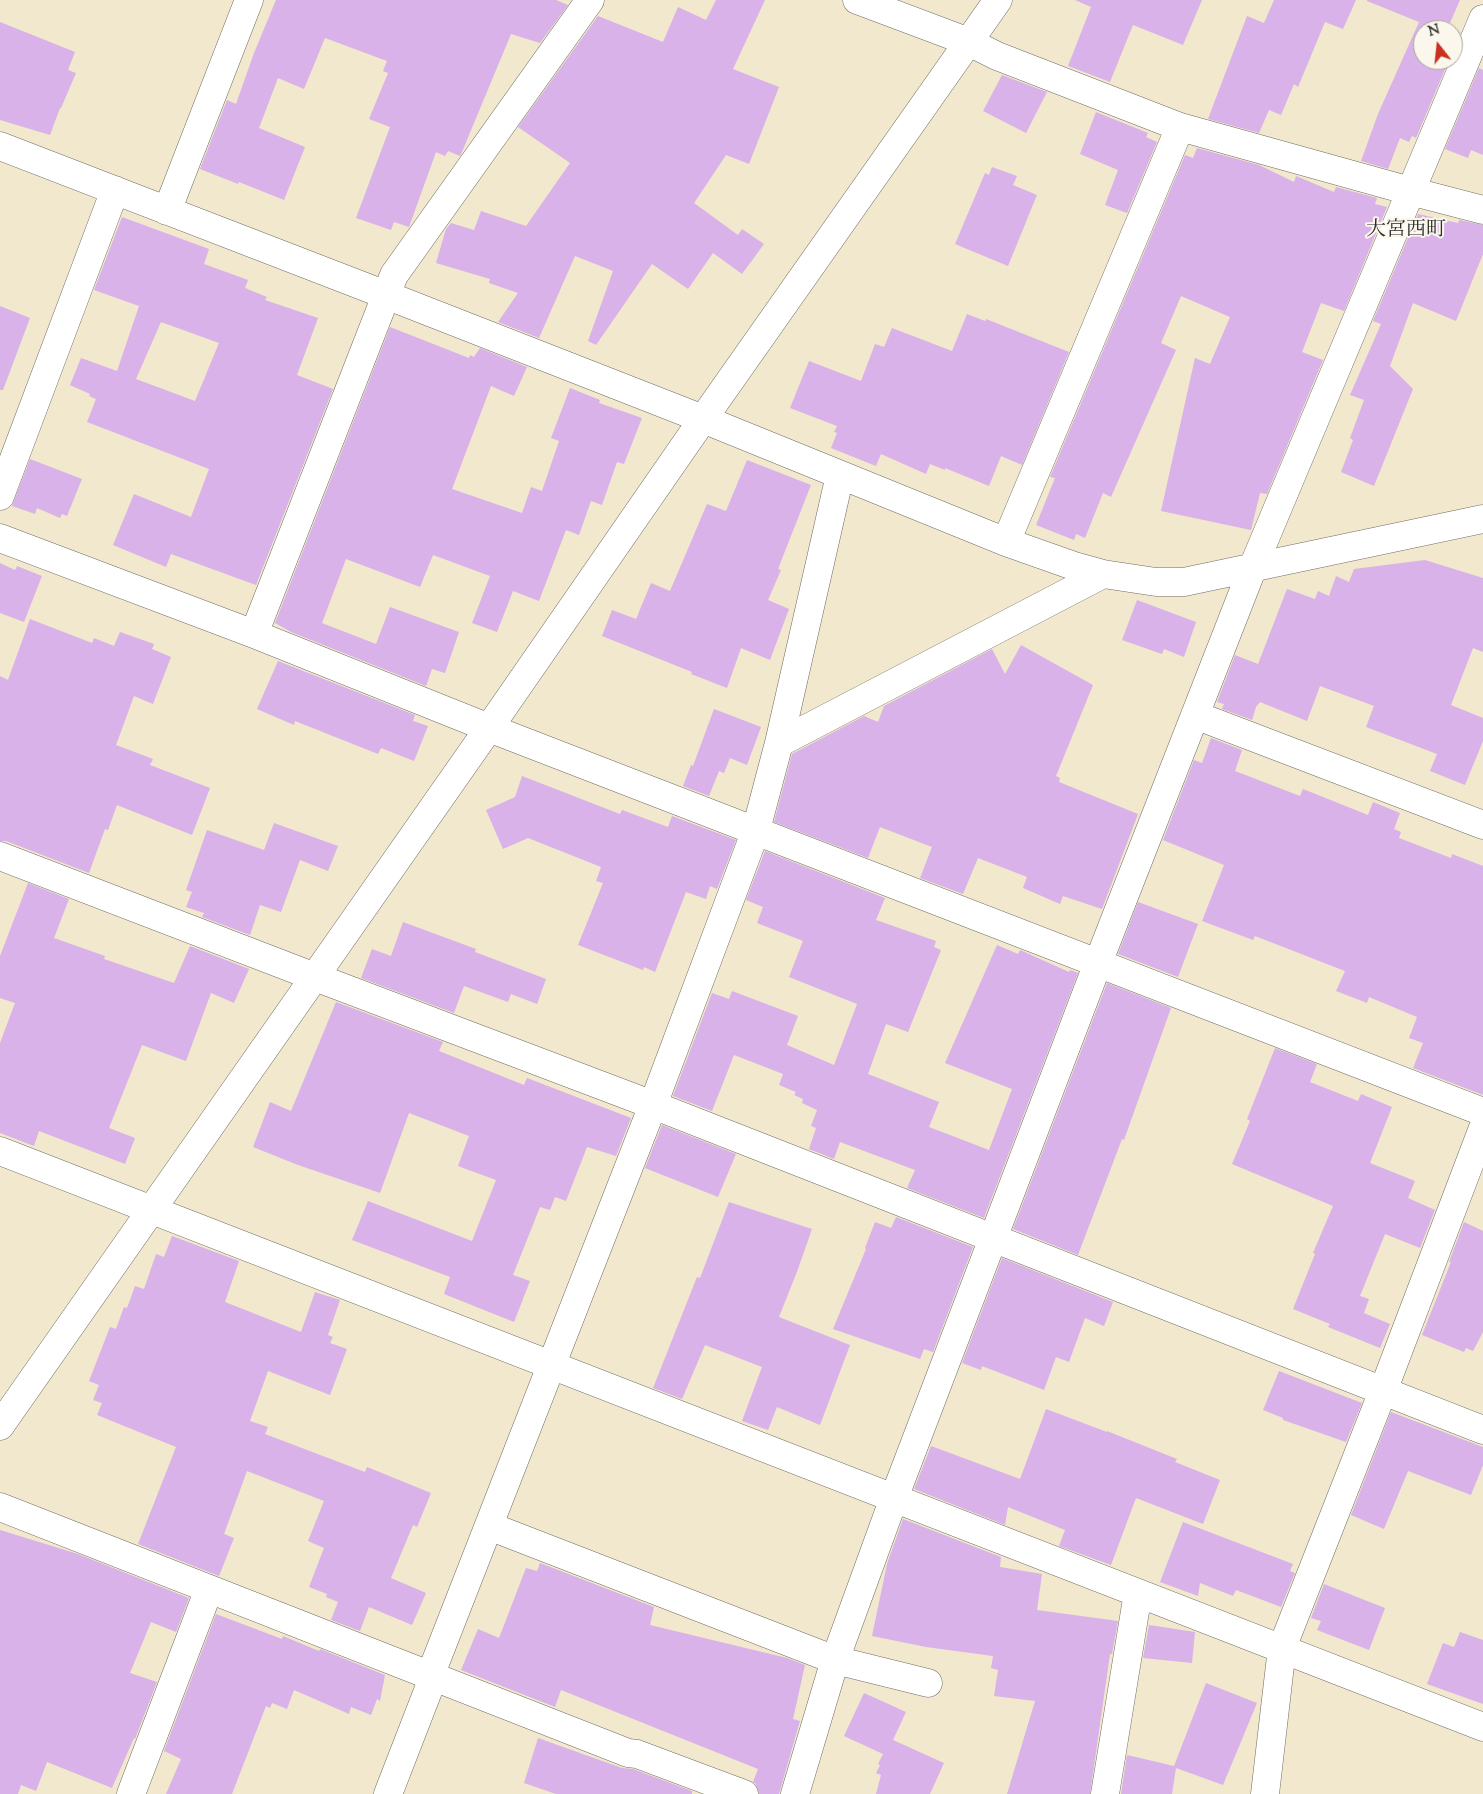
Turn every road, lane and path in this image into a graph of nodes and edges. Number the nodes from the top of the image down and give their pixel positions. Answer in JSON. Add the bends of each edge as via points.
{"nodes":[{"id":1,"x":249,"y":0,"type":"edge"},
{"id":2,"x":590,"y":0,"type":"edge"},
{"id":3,"x":857,"y":0,"type":"edge"},
{"id":4,"x":998,"y":0,"type":"edge"},
{"id":5,"x":1483,"y":19,"type":"edge"},
{"id":6,"x":969,"y":42,"type":"junction"},
{"id":7,"x":1180,"y":127,"type":"junction"},
{"id":8,"x":0,"y":146,"type":"edge"},
{"id":9,"x":116,"y":190,"type":"junction"},
{"id":10,"x":1410,"y":191,"type":"junction"},
{"id":11,"x":1483,"y":210,"type":"edge"},
{"id":12,"x":166,"y":211,"type":"junction"},
{"id":13,"x":386,"y":294,"type":"junction"},
{"id":14,"x":703,"y":419,"type":"junction"},
{"id":15,"x":840,"y":475,"type":"junction"},
{"id":16,"x":0,"y":496,"type":"edge"},
{"id":17,"x":1483,"y":519,"type":"edge"},
{"id":18,"x":0,"y":538,"type":"edge"},
{"id":19,"x":1006,"y":542,"type":"junction"},
{"id":20,"x":1253,"y":567,"type":"junction"},
{"id":21,"x":1103,"y":574,"type":"junction"},
{"id":22,"x":254,"y":634,"type":"junction"},
{"id":23,"x":1195,"y":715,"type":"junction"},
{"id":24,"x":489,"y":728,"type":"junction"},
{"id":25,"x":779,"y":743,"type":"junction"},
{"id":26,"x":1483,"y":825,"type":"edge"},
{"id":27,"x":756,"y":830,"type":"junction"},
{"id":28,"x":0,"y":856,"type":"edge"},
{"id":29,"x":1098,"y":962,"type":"junction"},
{"id":30,"x":315,"y":977,"type":"junction"},
{"id":31,"x":653,"y":1105,"type":"junction"},
{"id":32,"x":1483,"y":1112,"type":"edge"},
{"id":33,"x":1483,"y":1128,"type":"edge"},
{"id":34,"x":0,"y":1151,"type":"edge"},
{"id":35,"x":151,"y":1209,"type":"junction"},
{"id":36,"x":994,"y":1238,"type":"junction"},
{"id":37,"x":551,"y":1365,"type":"junction"},
{"id":38,"x":1383,"y":1391,"type":"junction"},
{"id":39,"x":0,"y":1426,"type":"edge"},
{"id":40,"x":1483,"y":1430,"type":"edge"},
{"id":41,"x":894,"y":1498,"type":"junction"},
{"id":42,"x":0,"y":1507,"type":"edge"},
{"id":43,"x":489,"y":1526,"type":"junction"},
{"id":44,"x":209,"y":1588,"type":"junction"},
{"id":45,"x":1138,"y":1593,"type":"junction"},
{"id":46,"x":1282,"y":1648,"type":"junction"},
{"id":47,"x":835,"y":1660,"type":"junction"},
{"id":48,"x":431,"y":1677,"type":"junction"},
{"id":49,"x":928,"y":1683,"type":"dead end"},
{"id":50,"x":1483,"y":1727,"type":"edge"},
{"id":51,"x":131,"y":1794,"type":"edge"},
{"id":52,"x":388,"y":1794,"type":"edge"},
{"id":53,"x":744,"y":1794,"type":"edge"},
{"id":54,"x":795,"y":1794,"type":"edge"},
{"id":55,"x":1105,"y":1794,"type":"edge"},
{"id":56,"x":1265,"y":1794,"type":"edge"}],
"edges":[{"from":1,"to":12,"type":"street"},
{"from":2,"to":13,"type":"street","via":[[394,275]]},
{"from":3,"to":6,"type":"street"},
{"from":4,"to":6,"type":"street"},
{"from":5,"to":10,"type":"street"},
{"from":6,"to":7,"type":"street","via":[[997,56]]},
{"from":6,"to":14,"type":"street"},
{"from":7,"to":10,"type":"street"},
{"from":7,"to":19,"type":"street"},
{"from":8,"to":9,"type":"street"},
{"from":9,"to":12,"type":"street"},
{"from":9,"to":16,"type":"street"},
{"from":10,"to":11,"type":"street"},
{"from":10,"to":20,"type":"street"},
{"from":12,"to":13,"type":"street"},
{"from":13,"to":14,"type":"street"},
{"from":13,"to":22,"type":"street"},
{"from":14,"to":15,"type":"street"},
{"from":14,"to":24,"type":"street"},
{"from":15,"to":19,"type":"street"},
{"from":15,"to":25,"type":"street"},
{"from":17,"to":20,"type":"street"},
{"from":18,"to":22,"type":"street"},
{"from":19,"to":21,"type":"street"},
{"from":20,"to":21,"type":"street","via":[[1184,582],[1156,582]]},
{"from":20,"to":23,"type":"street"},
{"from":21,"to":25,"type":"street"},
{"from":22,"to":24,"type":"street"},
{"from":23,"to":26,"type":"street"},
{"from":23,"to":29,"type":"street"},
{"from":24,"to":27,"type":"street"},
{"from":24,"to":30,"type":"street"},
{"from":25,"to":27,"type":"street"},
{"from":27,"to":29,"type":"street"},
{"from":27,"to":31,"type":"street"},
{"from":28,"to":30,"type":"street"},
{"from":29,"to":32,"type":"street"},
{"from":29,"to":36,"type":"street"},
{"from":30,"to":31,"type":"street"},
{"from":30,"to":35,"type":"street"},
{"from":31,"to":36,"type":"street"},
{"from":31,"to":37,"type":"street"},
{"from":33,"to":38,"type":"street"},
{"from":34,"to":35,"type":"street"},
{"from":35,"to":37,"type":"street"},
{"from":35,"to":39,"type":"street"},
{"from":36,"to":38,"type":"street"},
{"from":36,"to":41,"type":"street"},
{"from":37,"to":41,"type":"street"},
{"from":37,"to":43,"type":"street"},
{"from":38,"to":40,"type":"street"},
{"from":38,"to":46,"type":"street"},
{"from":41,"to":45,"type":"street"},
{"from":41,"to":47,"type":"street"},
{"from":42,"to":44,"type":"street"},
{"from":43,"to":47,"type":"street"},
{"from":43,"to":48,"type":"street"},
{"from":44,"to":48,"type":"street"},
{"from":44,"to":51,"type":"street"},
{"from":45,"to":46,"type":"street"},
{"from":45,"to":55,"type":"street"},
{"from":46,"to":50,"type":"street"},
{"from":46,"to":56,"type":"street"},
{"from":47,"to":49,"type":"street"},
{"from":47,"to":54,"type":"street"},
{"from":48,"to":52,"type":"street"},
{"from":48,"to":53,"type":"street","via":[[628,1754],[637,1754]]}]}
